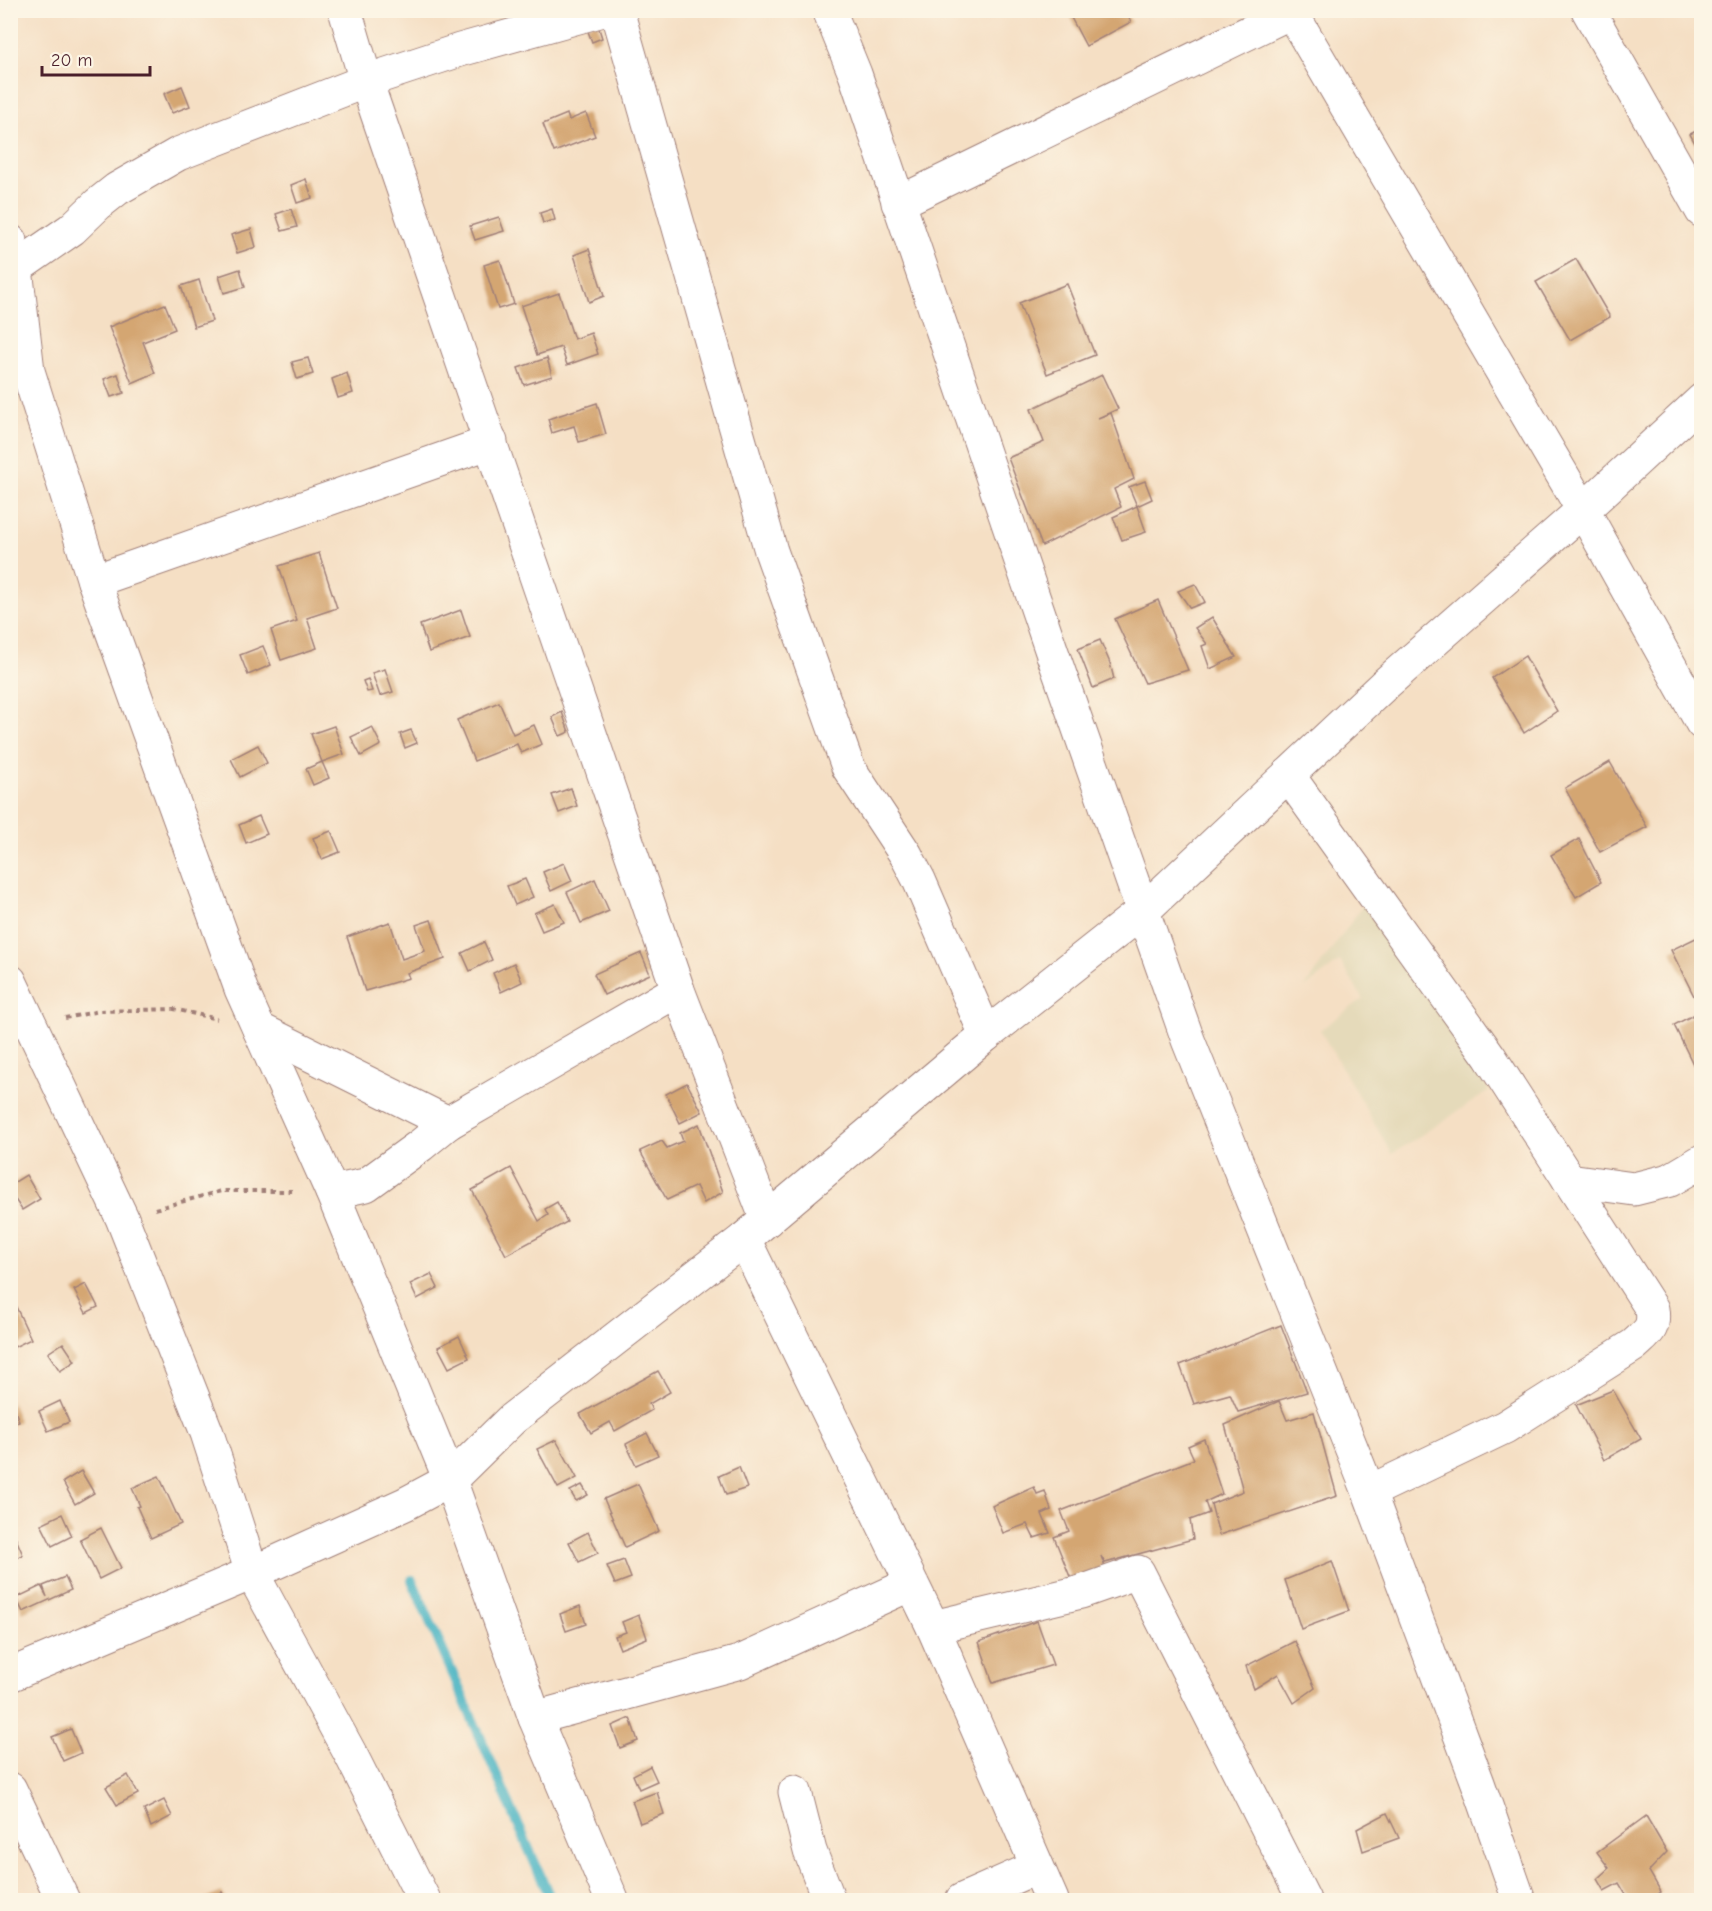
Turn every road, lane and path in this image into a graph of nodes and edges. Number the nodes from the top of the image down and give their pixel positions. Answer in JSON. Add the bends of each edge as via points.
{"nodes":[{"id":1,"x":345,"y":10,"type":"edge"},
{"id":2,"x":603,"y":10,"type":"edge"},
{"id":3,"x":617,"y":10,"type":"edge"},
{"id":4,"x":829,"y":10,"type":"edge"},
{"id":5,"x":1588,"y":10,"type":"edge"},
{"id":6,"x":1291,"y":11,"type":"edge"},
{"id":7,"x":366,"y":81,"type":"junction"},
{"id":8,"x":898,"y":203,"type":"junction"},
{"id":9,"x":1701,"y":211,"type":"edge"},
{"id":10,"x":12,"y":260,"type":"edge"},
{"id":11,"x":1701,"y":400,"type":"edge"},
{"id":12,"x":491,"y":442,"type":"junction"},
{"id":13,"x":1583,"y":510,"type":"junction"},
{"id":14,"x":94,"y":581,"type":"junction"},
{"id":15,"x":1701,"y":723,"type":"edge"},
{"id":16,"x":1288,"y":775,"type":"junction"},
{"id":17,"x":1143,"y":910,"type":"junction"},
{"id":18,"x":10,"y":981,"type":"edge"},
{"id":19,"x":678,"y":990,"type":"junction"},
{"id":20,"x":32,"y":1025,"type":"junction"},
{"id":21,"x":259,"y":1029,"type":"junction"},
{"id":22,"x":986,"y":1035,"type":"junction"},
{"id":23,"x":448,"y":1123,"type":"junction"},
{"id":24,"x":1701,"y":1161,"type":"edge"},
{"id":25,"x":1569,"y":1180,"type":"junction"},
{"id":26,"x":332,"y":1192,"type":"junction"},
{"id":27,"x":122,"y":1218,"type":"junction"},
{"id":28,"x":756,"y":1229,"type":"junction"},
{"id":29,"x":450,"y":1480,"type":"junction"},
{"id":30,"x":1370,"y":1492,"type":"junction"},
{"id":31,"x":252,"y":1574,"type":"junction"},
{"id":32,"x":911,"y":1584,"type":"junction"},
{"id":33,"x":933,"y":1627,"type":"junction"},
{"id":34,"x":10,"y":1675,"type":"edge"},
{"id":35,"x":535,"y":1718,"type":"junction"},
{"id":36,"x":10,"y":1789,"type":"edge"},
{"id":37,"x":795,"y":1792,"type":"dead end"},
{"id":38,"x":1036,"y":1867,"type":"junction"},
{"id":39,"x":63,"y":1900,"type":"edge"},
{"id":40,"x":424,"y":1900,"type":"edge"},
{"id":41,"x":612,"y":1900,"type":"edge"},
{"id":42,"x":829,"y":1900,"type":"edge"},
{"id":43,"x":962,"y":1900,"type":"edge"},
{"id":44,"x":1052,"y":1900,"type":"edge"},
{"id":45,"x":1304,"y":1900,"type":"edge"},
{"id":46,"x":1519,"y":1900,"type":"edge"}],
"edges":[{"from":1,"to":7,"type":"street"},
{"from":2,"to":7,"type":"street"},
{"from":3,"to":22,"type":"street","via":[[771,551],[844,757],[919,880]]},
{"from":4,"to":8,"type":"street"},
{"from":5,"to":9,"type":"street"},
{"from":6,"to":8,"type":"street"},
{"from":6,"to":13,"type":"street"},
{"from":7,"to":10,"type":"street","via":[[178,154],[117,189],[72,229]]},
{"from":7,"to":12,"type":"street"},
{"from":8,"to":17,"type":"street"},
{"from":10,"to":14,"type":"street","via":[[28,370]]},
{"from":11,"to":13,"type":"street"},
{"from":12,"to":14,"type":"street"},
{"from":12,"to":19,"type":"street"},
{"from":13,"to":15,"type":"street"},
{"from":13,"to":16,"type":"street"},
{"from":14,"to":21,"type":"street","via":[[241,989]]},
{"from":16,"to":17,"type":"street"},
{"from":16,"to":25,"type":"street","via":[[1490,1057]]},
{"from":17,"to":22,"type":"street"},
{"from":17,"to":30,"type":"street","via":[[1188,1040]]},
{"from":18,"to":20,"type":"street"},
{"from":19,"to":23,"type":"street"},
{"from":19,"to":28,"type":"street"},
{"from":20,"to":21,"type":"path","via":[[100,1011],[174,1009]]},
{"from":20,"to":27,"type":"street"},
{"from":21,"to":23,"type":"street"},
{"from":21,"to":26,"type":"street"},
{"from":22,"to":28,"type":"street"},
{"from":23,"to":26,"type":"street","via":[[366,1185]]},
{"from":24,"to":25,"type":"street","via":[[1670,1180],[1634,1189]]},
{"from":25,"to":30,"type":"street","via":[[1652,1309],[1650,1329],[1634,1345],[1504,1427]]},
{"from":26,"to":27,"type":"path","via":[[221,1191]]},
{"from":26,"to":29,"type":"street"},
{"from":27,"to":31,"type":"street","via":[[207,1433]]},
{"from":28,"to":29,"type":"street","via":[[512,1419]]},
{"from":28,"to":32,"type":"street"},
{"from":29,"to":31,"type":"street"},
{"from":29,"to":35,"type":"street"},
{"from":30,"to":46,"type":"street"},
{"from":31,"to":34,"type":"street"},
{"from":31,"to":40,"type":"street","via":[[351,1755]]},
{"from":32,"to":33,"type":"street"},
{"from":32,"to":35,"type":"street","via":[[740,1662]]},
{"from":33,"to":38,"type":"street"},
{"from":33,"to":45,"type":"street","via":[[1081,1592],[1138,1572]]},
{"from":35,"to":41,"type":"street"},
{"from":36,"to":39,"type":"street"},
{"from":37,"to":42,"type":"street","via":[[810,1851]]},
{"from":38,"to":43,"type":"street"},
{"from":38,"to":44,"type":"street"}]}
